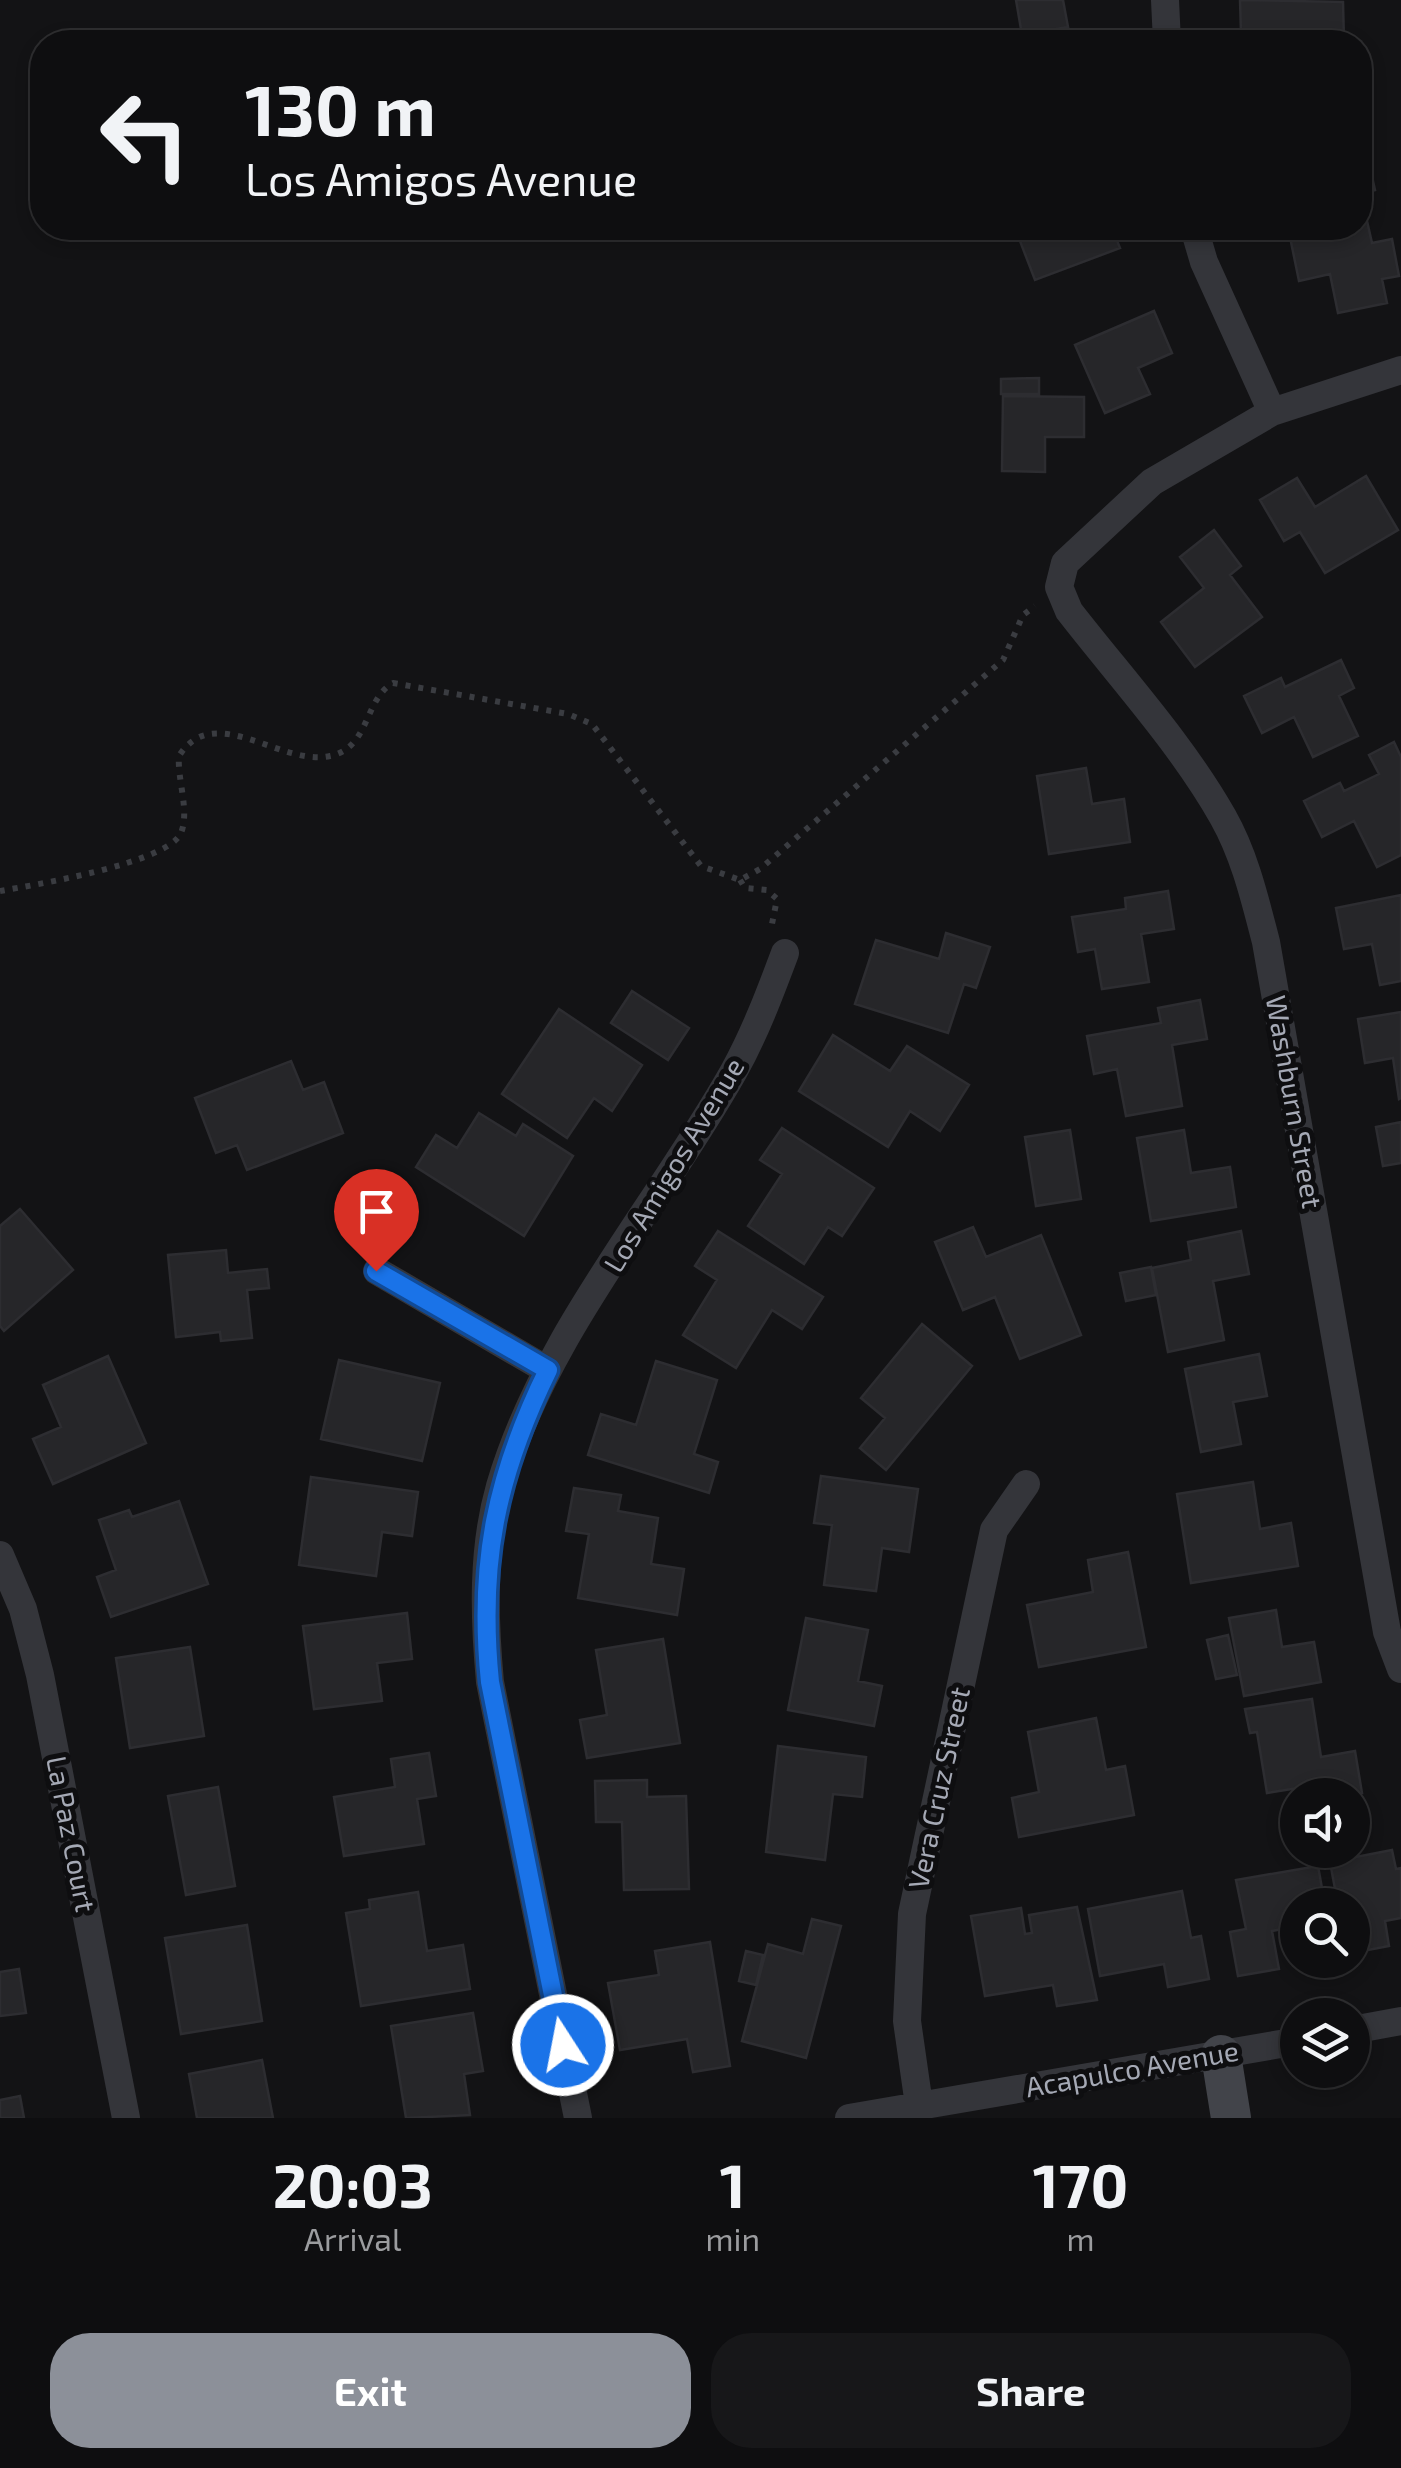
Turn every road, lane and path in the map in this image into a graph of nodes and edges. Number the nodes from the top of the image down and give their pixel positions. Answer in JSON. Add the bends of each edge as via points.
{"nodes":[{"id":1,"x":1165,"y":0,"type":"edge"},
{"id":2,"x":1166,"y":30,"type":"edge"},
{"id":3,"x":1198,"y":240,"type":"edge"},
{"id":4,"x":1401,"y":370,"type":"edge"},
{"id":5,"x":1272,"y":412,"type":"junction"},
{"id":6,"x":1059,"y":587,"type":"junction"},
{"id":7,"x":740,"y":880,"type":"junction"},
{"id":8,"x":0,"y":891,"type":"edge"},
{"id":9,"x":785,"y":952,"type":"joint"},
{"id":10,"x":376,"y":1271,"type":"dead end"},
{"id":11,"x":548,"y":1370,"type":"junction"},
{"id":12,"x":1026,"y":1484,"type":"dead end"},
{"id":13,"x":0,"y":1555,"type":"edge"},
{"id":14,"x":1401,"y":1669,"type":"edge"},
{"id":15,"x":1401,"y":2021,"type":"edge"},
{"id":16,"x":1370,"y":2027,"type":"edge"},
{"id":17,"x":1280,"y":2043,"type":"edge"},
{"id":18,"x":1220,"y":2055,"type":"junction"},
{"id":19,"x":920,"y":2105,"type":"junction"},
{"id":20,"x":126,"y":2118,"type":"edge"},
{"id":21,"x":578,"y":2118,"type":"edge"},
{"id":22,"x":848,"y":2118,"type":"edge"},
{"id":23,"x":1232,"y":2118,"type":"edge"}],
"edges":[{"from":1,"to":2,"type":"street"},
{"from":3,"to":5,"type":"street"},
{"from":4,"to":5,"type":"street"},
{"from":5,"to":6,"type":"street","via":[[1152,482],[1065,564]]},
{"from":6,"to":7,"type":"path","via":[[1023,616],[1002,660]]},
{"from":6,"to":14,"type":"street","name":"Washburn Street","via":[[1069,611],[1224,818],[1248,877],[1266,942],[1387,1632]]},
{"from":7,"to":8,"type":"path","via":[[701,866],[592,724],[405,683],[385,688],[360,736],[328,757],[200,734],[180,756],[182,832],[172,844]]},
{"from":7,"to":9,"type":"path","via":[[778,899],[776,920],[759,937],[761,945]]},
{"from":9,"to":11,"type":"street","name":"Los Amigos Avenue","via":[[735,1070]]},
{"from":10,"to":11,"type":"street"},
{"from":11,"to":21,"type":"street","name":"Los Amigos Avenue","via":[[499,1489],[484,1626]]},
{"from":12,"to":19,"type":"street","name":"Vera Cruz Street","via":[[994,1530],[912,1914],[907,2021]]},
{"from":13,"to":20,"type":"street","name":"La Paz Court","via":[[24,1609],[40,1675]]},
{"from":15,"to":16,"type":"street"},
{"from":17,"to":18,"type":"street","name":"Acapulco Avenue"},
{"from":18,"to":19,"type":"street","name":"Acapulco Avenue"},
{"from":18,"to":23,"type":"main road"},
{"from":19,"to":22,"type":"street","name":"Acapulco Avenue"}]}
